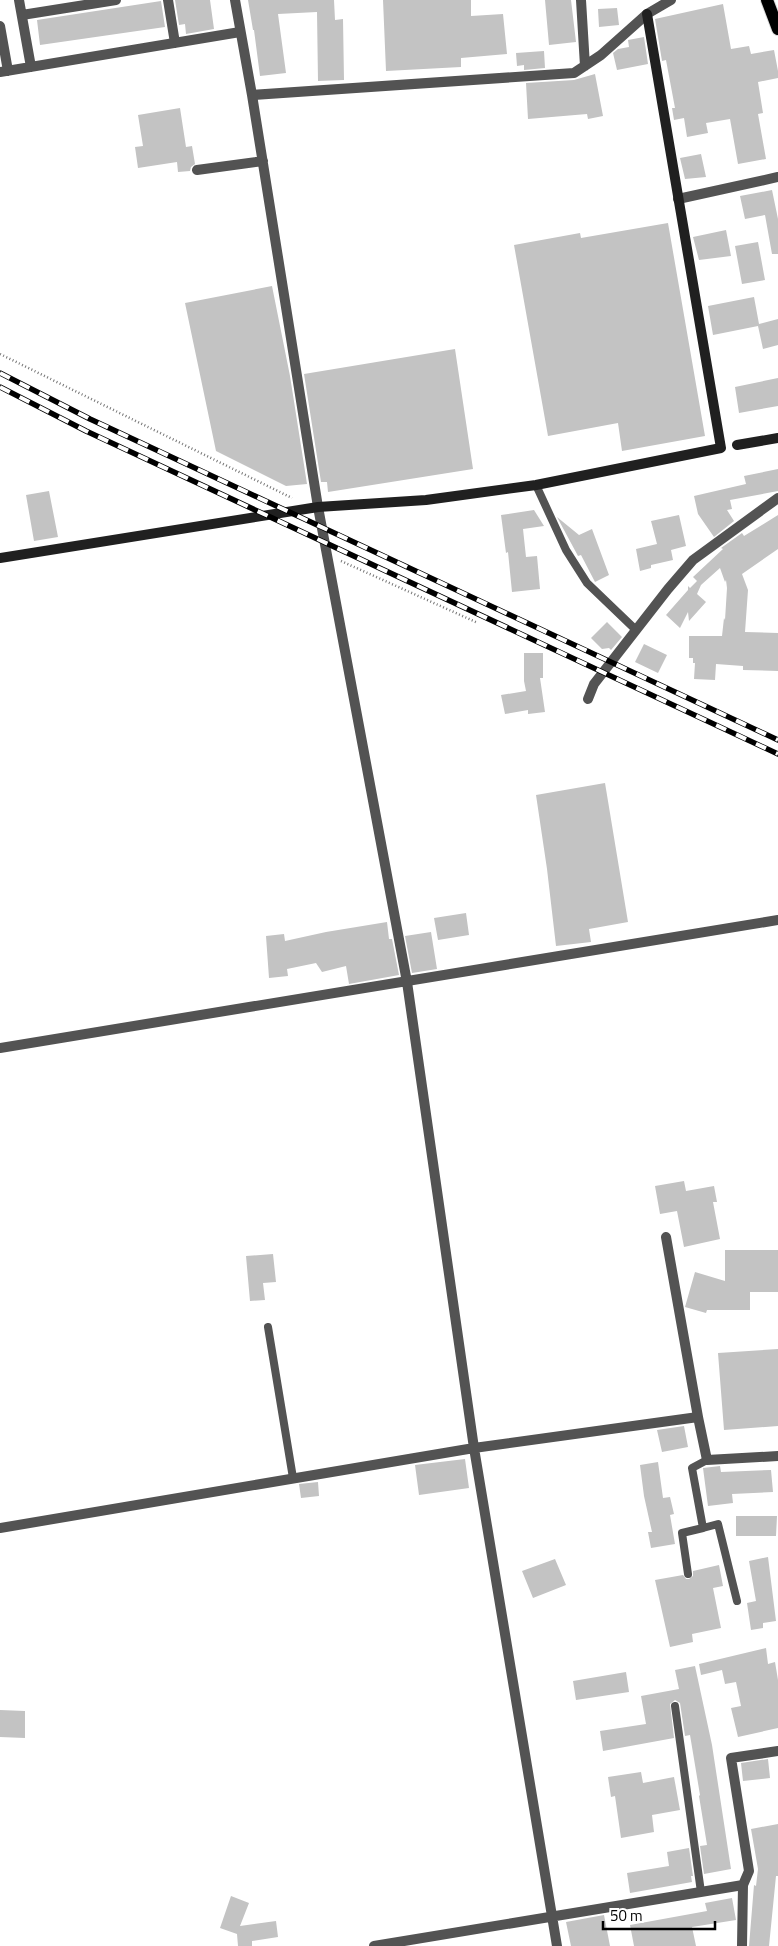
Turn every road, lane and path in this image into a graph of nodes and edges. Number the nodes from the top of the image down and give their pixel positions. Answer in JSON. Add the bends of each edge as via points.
{"nodes":[{"id":1,"x":19,"y":0,"type":"edge"},
{"id":2,"x":116,"y":0,"type":"edge"},
{"id":3,"x":168,"y":0,"type":"edge"},
{"id":4,"x":235,"y":0,"type":"edge"},
{"id":5,"x":581,"y":0,"type":"edge"},
{"id":6,"x":671,"y":0,"type":"edge"},
{"id":7,"x":768,"y":0,"type":"edge"},
{"id":8,"x":647,"y":14,"type":"junction"},
{"id":9,"x":22,"y":15,"type":"junction"},
{"id":10,"x":0,"y":26,"type":"edge"},
{"id":11,"x":778,"y":29,"type":"edge"},
{"id":12,"x":240,"y":32,"type":"junction"},
{"id":13,"x":175,"y":43,"type":"junction"},
{"id":14,"x":585,"y":66,"type":"junction"},
{"id":15,"x":31,"y":67,"type":"junction"},
{"id":16,"x":4,"y":72,"type":"edge"},
{"id":17,"x":252,"y":95,"type":"junction"},
{"id":18,"x":263,"y":161,"type":"junction"},
{"id":19,"x":197,"y":170,"type":"dead end"},
{"id":20,"x":778,"y":177,"type":"edge"},
{"id":21,"x":678,"y":198,"type":"junction"},
{"id":22,"x":0,"y":354,"type":"edge"},
{"id":23,"x":778,"y":438,"type":"edge"},
{"id":24,"x":736,"y":445,"type":"dead end"},
{"id":25,"x":536,"y":485,"type":"junction"},
{"id":26,"x":778,"y":498,"type":"edge"},
{"id":27,"x":318,"y":507,"type":"junction"},
{"id":28,"x":299,"y":510,"type":"junction"},
{"id":29,"x":328,"y":555,"type":"junction"},
{"id":30,"x":0,"y":558,"type":"edge"},
{"id":31,"x":478,"y":623,"type":"dead end"},
{"id":32,"x":636,"y":630,"type":"junction"},
{"id":33,"x":588,"y":698,"type":"dead end"},
{"id":34,"x":778,"y":920,"type":"edge"},
{"id":35,"x":406,"y":982,"type":"junction"},
{"id":36,"x":0,"y":1048,"type":"edge"},
{"id":37,"x":666,"y":1238,"type":"dead end"},
{"id":38,"x":268,"y":1327,"type":"dead end"},
{"id":39,"x":698,"y":1417,"type":"junction"},
{"id":40,"x":474,"y":1448,"type":"junction"},
{"id":41,"x":778,"y":1456,"type":"edge"},
{"id":42,"x":707,"y":1460,"type":"junction"},
{"id":43,"x":293,"y":1478,"type":"junction"},
{"id":44,"x":0,"y":1528,"type":"edge"},
{"id":45,"x":703,"y":1528,"type":"junction"},
{"id":46,"x":688,"y":1574,"type":"dead end"},
{"id":47,"x":737,"y":1601,"type":"dead end"},
{"id":48,"x":675,"y":1706,"type":"dead end"},
{"id":49,"x":778,"y":1751,"type":"edge"},
{"id":50,"x":743,"y":1885,"type":"junction"},
{"id":51,"x":701,"y":1892,"type":"junction"},
{"id":52,"x":552,"y":1917,"type":"junction"},
{"id":53,"x":374,"y":1946,"type":"edge"},
{"id":54,"x":557,"y":1946,"type":"edge"},
{"id":55,"x":742,"y":1946,"type":"edge"}],
"edges":[{"from":1,"to":9,"type":"street"},
{"from":2,"to":9,"type":"street"},
{"from":3,"to":13,"type":"street"},
{"from":4,"to":12,"type":"street"},
{"from":5,"to":14,"type":"street"},
{"from":6,"to":8,"type":"street"},
{"from":7,"to":11,"type":"main road"},
{"from":8,"to":14,"type":"street"},
{"from":8,"to":21,"type":"street"},
{"from":9,"to":15,"type":"street"},
{"from":10,"to":16,"type":"street"},
{"from":12,"to":13,"type":"street"},
{"from":12,"to":17,"type":"street"},
{"from":13,"to":15,"type":"street"},
{"from":14,"to":17,"type":"street","via":[[574,72]]},
{"from":15,"to":16,"type":"street"},
{"from":17,"to":18,"type":"street"},
{"from":18,"to":19,"type":"street"},
{"from":18,"to":27,"type":"street"},
{"from":20,"to":21,"type":"street"},
{"from":21,"to":25,"type":"street","via":[[721,448]]},
{"from":22,"to":28,"type":"path","via":[[294,500]]},
{"from":23,"to":24,"type":"street"},
{"from":25,"to":27,"type":"street","via":[[426,500]]},
{"from":25,"to":32,"type":"lane","via":[[566,550],[588,583]]},
{"from":26,"to":32,"type":"street","via":[[693,560]]},
{"from":27,"to":28,"type":"street"},
{"from":27,"to":29,"type":"street"},
{"from":28,"to":30,"type":"street"},
{"from":29,"to":31,"type":"path"},
{"from":29,"to":35,"type":"street"},
{"from":32,"to":33,"type":"street","via":[[594,684]]},
{"from":34,"to":35,"type":"street"},
{"from":35,"to":36,"type":"street"},
{"from":35,"to":40,"type":"street"},
{"from":37,"to":39,"type":"street"},
{"from":38,"to":43,"type":"lane"},
{"from":39,"to":40,"type":"street"},
{"from":39,"to":42,"type":"street"},
{"from":40,"to":43,"type":"street"},
{"from":40,"to":52,"type":"street"},
{"from":41,"to":42,"type":"street"},
{"from":42,"to":45,"type":"lane","via":[[692,1468]]},
{"from":43,"to":44,"type":"street"},
{"from":45,"to":46,"type":"lane","via":[[682,1533]]},
{"from":45,"to":47,"type":"lane","via":[[718,1524]]},
{"from":48,"to":51,"type":"lane"},
{"from":49,"to":50,"type":"street","via":[[731,1758],[749,1871]]},
{"from":50,"to":51,"type":"street"},
{"from":50,"to":55,"type":"street"},
{"from":51,"to":52,"type":"street"},
{"from":52,"to":53,"type":"street"},
{"from":52,"to":54,"type":"street"}]}
